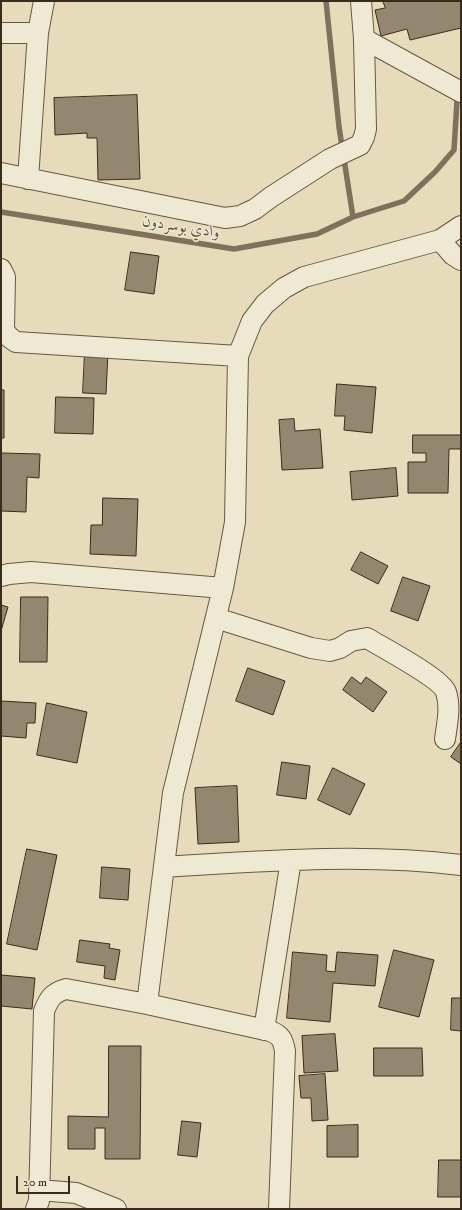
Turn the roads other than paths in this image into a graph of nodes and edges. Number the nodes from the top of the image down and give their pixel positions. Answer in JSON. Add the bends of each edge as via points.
{"nodes":[{"id":1,"x":44,"y":1,"type":"edge"},
{"id":2,"x":361,"y":1,"type":"edge"},
{"id":3,"x":1,"y":33,"type":"edge"},
{"id":4,"x":38,"y":33,"type":"junction"},
{"id":5,"x":364,"y":39,"type":"junction"},
{"id":6,"x":461,"y":92,"type":"edge"},
{"id":7,"x":1,"y":173,"type":"edge"},
{"id":8,"x":28,"y":179,"type":"junction"},
{"id":9,"x":461,"y":226,"type":"edge"},
{"id":10,"x":440,"y":240,"type":"junction"},
{"id":11,"x":461,"y":260,"type":"edge"},
{"id":12,"x":1,"y":269,"type":"edge"},
{"id":13,"x":238,"y":356,"type":"junction"},
{"id":14,"x":1,"y":576,"type":"edge"},
{"id":15,"x":224,"y":588,"type":"junction"},
{"id":16,"x":216,"y":618,"type":"junction"},
{"id":17,"x":445,"y":739,"type":"dead end"},
{"id":18,"x":291,"y":860,"type":"junction"},
{"id":19,"x":461,"y":865,"type":"edge"},
{"id":20,"x":164,"y":867,"type":"junction"},
{"id":21,"x":147,"y":1004,"type":"junction"},
{"id":22,"x":264,"y":1030,"type":"junction"},
{"id":23,"x":38,"y":1200,"type":"edge"},
{"id":24,"x":116,"y":1209,"type":"edge"},
{"id":25,"x":279,"y":1209,"type":"edge"}],
"edges":[{"from":1,"to":4,"type":"street"},
{"from":2,"to":5,"type":"street"},
{"from":3,"to":4,"type":"street"},
{"from":4,"to":8,"type":"street"},
{"from":5,"to":6,"type":"street"},
{"from":5,"to":8,"type":"street","via":[[366,129],[360,145],[330,159],[240,216],[225,218]]},
{"from":7,"to":8,"type":"street"},
{"from":9,"to":10,"type":"street"},
{"from":10,"to":11,"type":"street"},
{"from":10,"to":13,"type":"street","via":[[304,277],[284,288],[265,304],[252,321]]},
{"from":12,"to":13,"type":"street","via":[[5,277],[4,330],[16,342]]},
{"from":13,"to":15,"type":"street","via":[[235,522]]},
{"from":14,"to":15,"type":"street","via":[[31,572]]},
{"from":15,"to":16,"type":"street"},
{"from":16,"to":17,"type":"street","via":[[311,648],[330,651],[351,641],[368,638],[436,680],[446,691],[448,704]]},
{"from":16,"to":20,"type":"street","via":[[172,793]]},
{"from":18,"to":19,"type":"street","via":[[424,860]]},
{"from":18,"to":20,"type":"street"},
{"from":18,"to":22,"type":"street"},
{"from":20,"to":21,"type":"street"},
{"from":21,"to":22,"type":"street"},
{"from":21,"to":23,"type":"street","via":[[66,989],[56,992],[48,1001],[44,1011]]},
{"from":22,"to":25,"type":"street","via":[[277,1033],[282,1038],[285,1051]]},
{"from":23,"to":24,"type":"street","via":[[76,1193]]}]}
